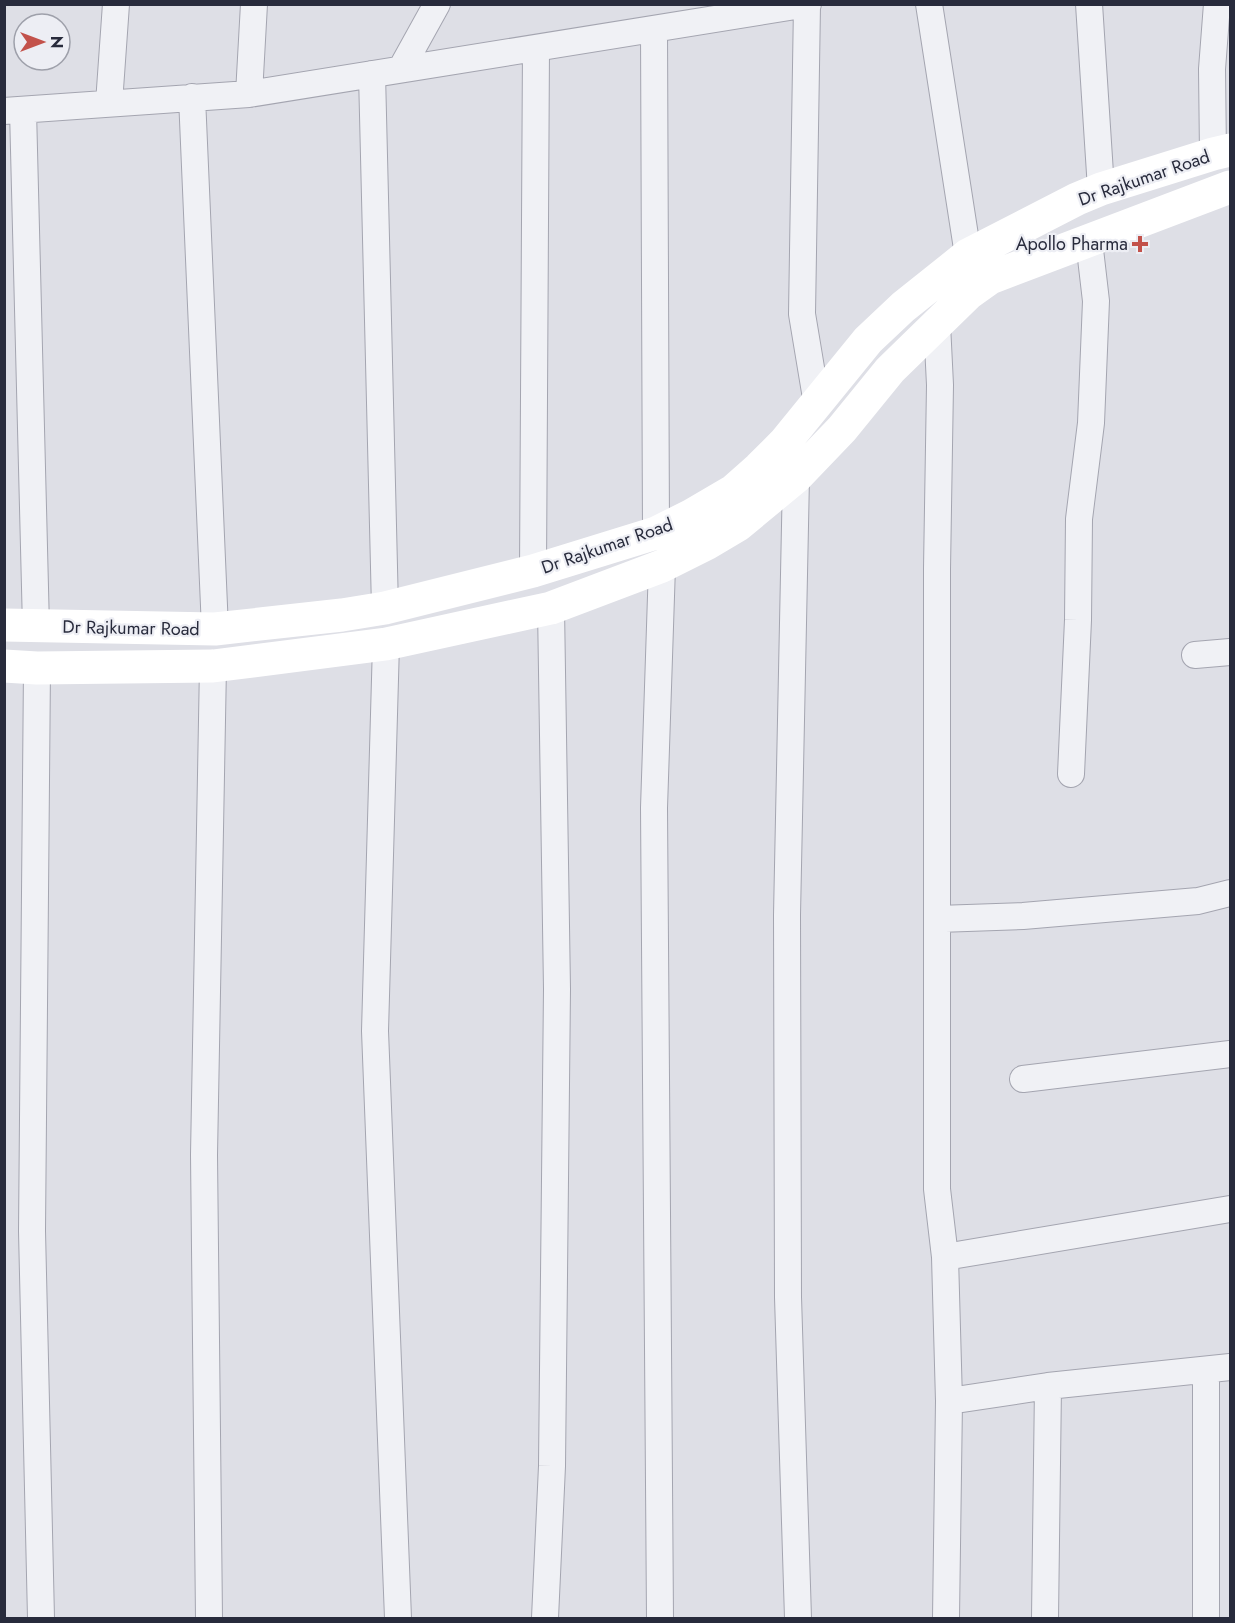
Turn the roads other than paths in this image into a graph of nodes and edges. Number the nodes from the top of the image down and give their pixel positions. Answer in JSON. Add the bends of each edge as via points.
{"nodes":[{"id":1,"x":116,"y":4,"type":"edge"},
{"id":2,"x":254,"y":4,"type":"edge"},
{"id":3,"x":437,"y":4,"type":"edge"},
{"id":4,"x":929,"y":4,"type":"edge"},
{"id":5,"x":1089,"y":4,"type":"edge"},
{"id":6,"x":1217,"y":4,"type":"edge"},
{"id":7,"x":807,"y":5,"type":"edge"},
{"id":8,"x":654,"y":29,"type":"junction"},
{"id":9,"x":536,"y":48,"type":"junction"},
{"id":10,"x":401,"y":69,"type":"junction"},
{"id":11,"x":372,"y":74,"type":"junction"},
{"id":12,"x":249,"y":94,"type":"junction"},
{"id":13,"x":192,"y":97,"type":"junction"},
{"id":14,"x":109,"y":103,"type":"junction"},
{"id":15,"x":14,"y":111,"type":"edge"},
{"id":16,"x":1222,"y":152,"type":"edge"},
{"id":17,"x":1230,"y":187,"type":"edge"},
{"id":18,"x":1101,"y":189,"type":"junction"},
{"id":19,"x":1089,"y":241,"type":"junction"},
{"id":20,"x":968,"y":255,"type":"junction"},
{"id":21,"x":937,"y":324,"type":"junction"},
{"id":22,"x":817,"y":404,"type":"junction"},
{"id":23,"x":796,"y":477,"type":"junction"},
{"id":24,"x":656,"y":533,"type":"junction"},
{"id":25,"x":662,"y":566,"type":"junction"},
{"id":26,"x":533,"y":571,"type":"junction"},
{"id":27,"x":385,"y":608,"type":"junction"},
{"id":28,"x":551,"y":608,"type":"junction"},
{"id":29,"x":20,"y":626,"type":"edge"},
{"id":30,"x":214,"y":629,"type":"junction"},
{"id":31,"x":386,"y":644,"type":"junction"},
{"id":32,"x":1230,"y":652,"type":"edge"},
{"id":33,"x":1195,"y":655,"type":"dead end"},
{"id":34,"x":4,"y":666,"type":"edge"},
{"id":35,"x":213,"y":666,"type":"junction"},
{"id":36,"x":37,"y":668,"type":"junction"},
{"id":37,"x":1071,"y":774,"type":"dead end"},
{"id":38,"x":1230,"y":893,"type":"edge"},
{"id":39,"x":938,"y":919,"type":"junction"},
{"id":40,"x":1230,"y":1054,"type":"edge"},
{"id":41,"x":1023,"y":1079,"type":"dead end"},
{"id":42,"x":1230,"y":1209,"type":"edge"},
{"id":43,"x":945,"y":1257,"type":"junction"},
{"id":44,"x":1218,"y":1369,"type":"edge"},
{"id":45,"x":1048,"y":1386,"type":"junction"},
{"id":46,"x":949,"y":1401,"type":"junction"},
{"id":47,"x":41,"y":1618,"type":"edge"},
{"id":48,"x":209,"y":1618,"type":"edge"},
{"id":49,"x":398,"y":1618,"type":"edge"},
{"id":50,"x":545,"y":1618,"type":"edge"},
{"id":51,"x":660,"y":1618,"type":"edge"},
{"id":52,"x":798,"y":1618,"type":"edge"},
{"id":53,"x":946,"y":1618,"type":"edge"},
{"id":54,"x":1045,"y":1618,"type":"edge"},
{"id":55,"x":1206,"y":1618,"type":"edge"}],
"edges":[{"from":1,"to":14,"type":"street"},
{"from":2,"to":12,"type":"street"},
{"from":3,"to":10,"type":"street"},
{"from":4,"to":20,"type":"street"},
{"from":5,"to":18,"type":"street"},
{"from":6,"to":16,"type":"street","via":[[1212,69]]},
{"from":7,"to":8,"type":"street"},
{"from":7,"to":22,"type":"street","via":[[802,314]]},
{"from":8,"to":9,"type":"street"},
{"from":8,"to":24,"type":"street"},
{"from":9,"to":10,"type":"street"},
{"from":9,"to":26,"type":"street"},
{"from":10,"to":11,"type":"street"},
{"from":11,"to":12,"type":"street"},
{"from":11,"to":27,"type":"street"},
{"from":12,"to":13,"type":"street"},
{"from":13,"to":14,"type":"street"},
{"from":13,"to":30,"type":"street"},
{"from":14,"to":15,"type":"street"},
{"from":15,"to":29,"type":"street"},
{"from":16,"to":18,"type":"main road","name":"Dr Rajkumar Road"},
{"from":17,"to":19,"type":"main road","name":"Dr Rajkumar Road"},
{"from":18,"to":20,"type":"main road","name":"Dr Rajkumar Road"},
{"from":19,"to":21,"type":"main road","name":"Dr Rajkumar Road","via":[[990,278]]},
{"from":19,"to":37,"type":"street","via":[[1096,301],[1091,423],[1079,519]]},
{"from":20,"to":22,"type":"main road","name":"Dr Rajkumar Road","via":[[867,340]]},
{"from":21,"to":23,"type":"main road","name":"Dr Rajkumar Road","via":[[890,370]]},
{"from":21,"to":39,"type":"street"},
{"from":22,"to":24,"type":"main road","name":"Dr Rajkumar Road","via":[[785,442],[733,491]]},
{"from":23,"to":25,"type":"main road","name":"Dr Rajkumar Road","via":[[738,525]]},
{"from":23,"to":52,"type":"street","via":[[787,915],[788,1297]]},
{"from":24,"to":26,"type":"main road","name":"Dr Rajkumar Road"},
{"from":25,"to":28,"type":"main road","name":"Dr Rajkumar Road"},
{"from":25,"to":51,"type":"street","via":[[654,808]]},
{"from":26,"to":27,"type":"main road","name":"Dr Rajkumar Road"},
{"from":27,"to":30,"type":"main road","name":"Dr Rajkumar Road"},
{"from":28,"to":31,"type":"main road","name":"Dr Rajkumar Road"},
{"from":28,"to":50,"type":"street","via":[[557,989],[552,1466]]},
{"from":29,"to":30,"type":"main road","name":"Dr Rajkumar Road"},
{"from":31,"to":35,"type":"main road","name":"Dr Rajkumar Road"},
{"from":31,"to":49,"type":"street","via":[[375,1031]]},
{"from":32,"to":33,"type":"street"},
{"from":34,"to":36,"type":"main road","name":"Dr Rajkumar Road"},
{"from":35,"to":36,"type":"main road","name":"Dr Rajkumar Road"},
{"from":35,"to":48,"type":"street","via":[[204,1155]]},
{"from":36,"to":47,"type":"street","via":[[32,1231]]},
{"from":38,"to":39,"type":"street","via":[[1198,901]]},
{"from":39,"to":43,"type":"street","via":[[937,1189]]},
{"from":40,"to":41,"type":"street"},
{"from":42,"to":43,"type":"street"},
{"from":43,"to":46,"type":"street"},
{"from":44,"to":45,"type":"street"},
{"from":44,"to":55,"type":"street"},
{"from":45,"to":46,"type":"street"},
{"from":45,"to":54,"type":"street"},
{"from":46,"to":53,"type":"street"}]}
